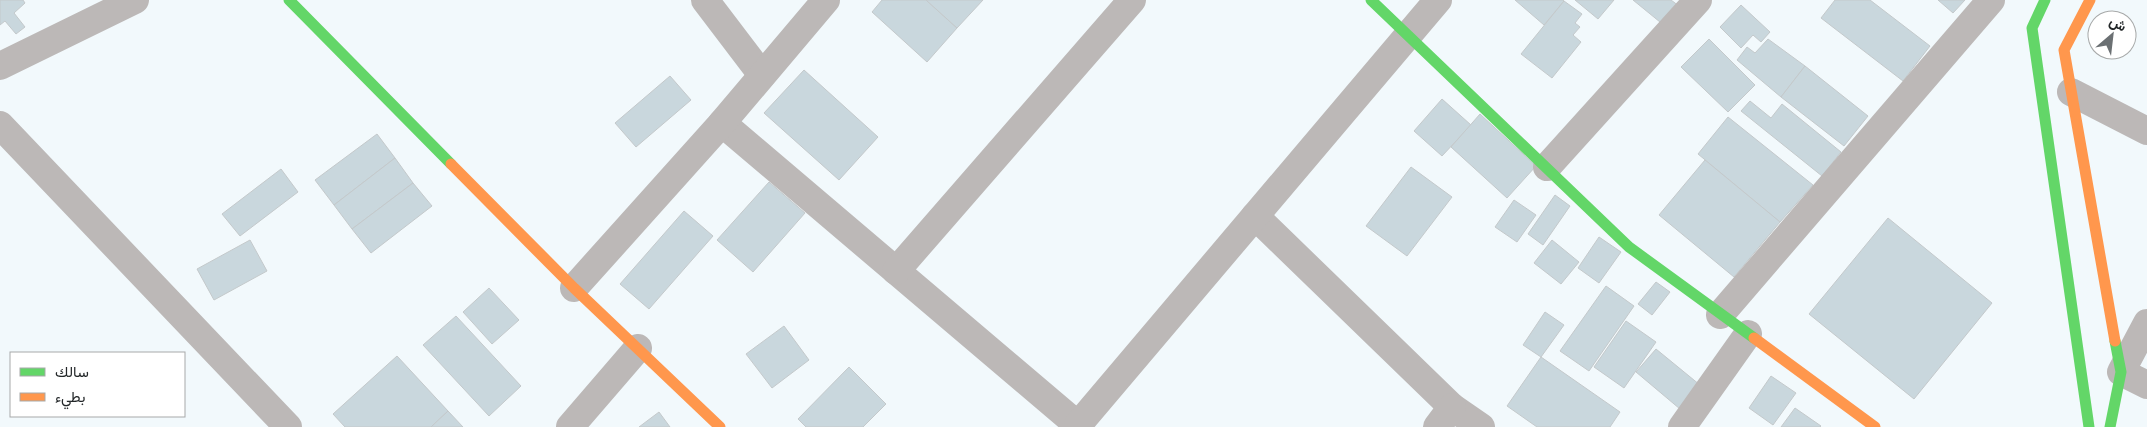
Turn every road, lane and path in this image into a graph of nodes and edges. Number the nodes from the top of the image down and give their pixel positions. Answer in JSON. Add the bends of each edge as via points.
{"nodes":[{"id":1,"x":290,"y":0,"type":"edge"},
{"id":2,"x":706,"y":0,"type":"edge"},
{"id":3,"x":826,"y":0,"type":"edge"},
{"id":4,"x":1132,"y":0,"type":"edge"},
{"id":5,"x":1371,"y":0,"type":"edge"},
{"id":6,"x":1438,"y":0,"type":"edge"},
{"id":7,"x":1698,"y":0,"type":"edge"},
{"id":8,"x":1991,"y":0,"type":"edge"},
{"id":9,"x":2090,"y":0,"type":"edge"},
{"id":10,"x":2044,"y":1,"type":"edge"},
{"id":11,"x":123,"y":3,"type":"edge"},
{"id":12,"x":1409,"y":36,"type":"junction"},
{"id":13,"x":0,"y":66,"type":"edge"},
{"id":14,"x":2036,"y":73,"type":"junction"},
{"id":15,"x":762,"y":75,"type":"junction"},
{"id":16,"x":2062,"y":87,"type":"junction"},
{"id":17,"x":722,"y":123,"type":"junction"},
{"id":18,"x":0,"y":125,"type":"edge"},
{"id":19,"x":2147,"y":132,"type":"edge"},
{"id":20,"x":1547,"y":167,"type":"junction"},
{"id":21,"x":1255,"y":216,"type":"junction"},
{"id":22,"x":896,"y":270,"type":"junction"},
{"id":23,"x":574,"y":288,"type":"junction"},
{"id":24,"x":1720,"y":315,"type":"junction"},
{"id":25,"x":2147,"y":323,"type":"edge"},
{"id":26,"x":1748,"y":334,"type":"junction"},
{"id":27,"x":638,"y":348,"type":"junction"},
{"id":28,"x":2078,"y":351,"type":"junction"},
{"id":29,"x":2106,"y":365,"type":"junction"},
{"id":30,"x":2147,"y":385,"type":"edge"},
{"id":31,"x":1444,"y":417,"type":"edge"},
{"id":32,"x":1079,"y":426,"type":"edge"},
{"id":33,"x":288,"y":427,"type":"edge"},
{"id":34,"x":570,"y":427,"type":"edge"},
{"id":35,"x":720,"y":427,"type":"edge"},
{"id":36,"x":1481,"y":427,"type":"edge"},
{"id":37,"x":1682,"y":427,"type":"edge"},
{"id":38,"x":1874,"y":427,"type":"edge"},
{"id":39,"x":2089,"y":427,"type":"edge"},
{"id":40,"x":2110,"y":427,"type":"edge"}],
"edges":[{"from":1,"to":23,"type":"street"},
{"from":2,"to":15,"type":"street"},
{"from":3,"to":15,"type":"street"},
{"from":4,"to":22,"type":"street"},
{"from":5,"to":12,"type":"street"},
{"from":6,"to":12,"type":"street"},
{"from":7,"to":20,"type":"street"},
{"from":8,"to":24,"type":"street"},
{"from":9,"to":16,"type":"street","via":[[2064,50]]},
{"from":10,"to":14,"type":"street","via":[[2032,28]]},
{"from":11,"to":13,"type":"street"},
{"from":12,"to":20,"type":"street"},
{"from":12,"to":21,"type":"street"},
{"from":14,"to":16,"type":"street"},
{"from":14,"to":28,"type":"street"},
{"from":15,"to":17,"type":"street"},
{"from":16,"to":19,"type":"street"},
{"from":16,"to":29,"type":"street"},
{"from":17,"to":22,"type":"street"},
{"from":17,"to":23,"type":"street"},
{"from":18,"to":33,"type":"street"},
{"from":20,"to":24,"type":"street","via":[[1629,247]]},
{"from":21,"to":31,"type":"street"},
{"from":21,"to":32,"type":"street"},
{"from":22,"to":32,"type":"street"},
{"from":23,"to":27,"type":"street"},
{"from":24,"to":26,"type":"street"},
{"from":25,"to":29,"type":"street"},
{"from":26,"to":37,"type":"street"},
{"from":26,"to":38,"type":"street"},
{"from":27,"to":34,"type":"street"},
{"from":27,"to":35,"type":"street"},
{"from":28,"to":29,"type":"street"},
{"from":28,"to":39,"type":"street"},
{"from":29,"to":30,"type":"street"},
{"from":29,"to":40,"type":"street"},
{"from":31,"to":36,"type":"street"}]}
